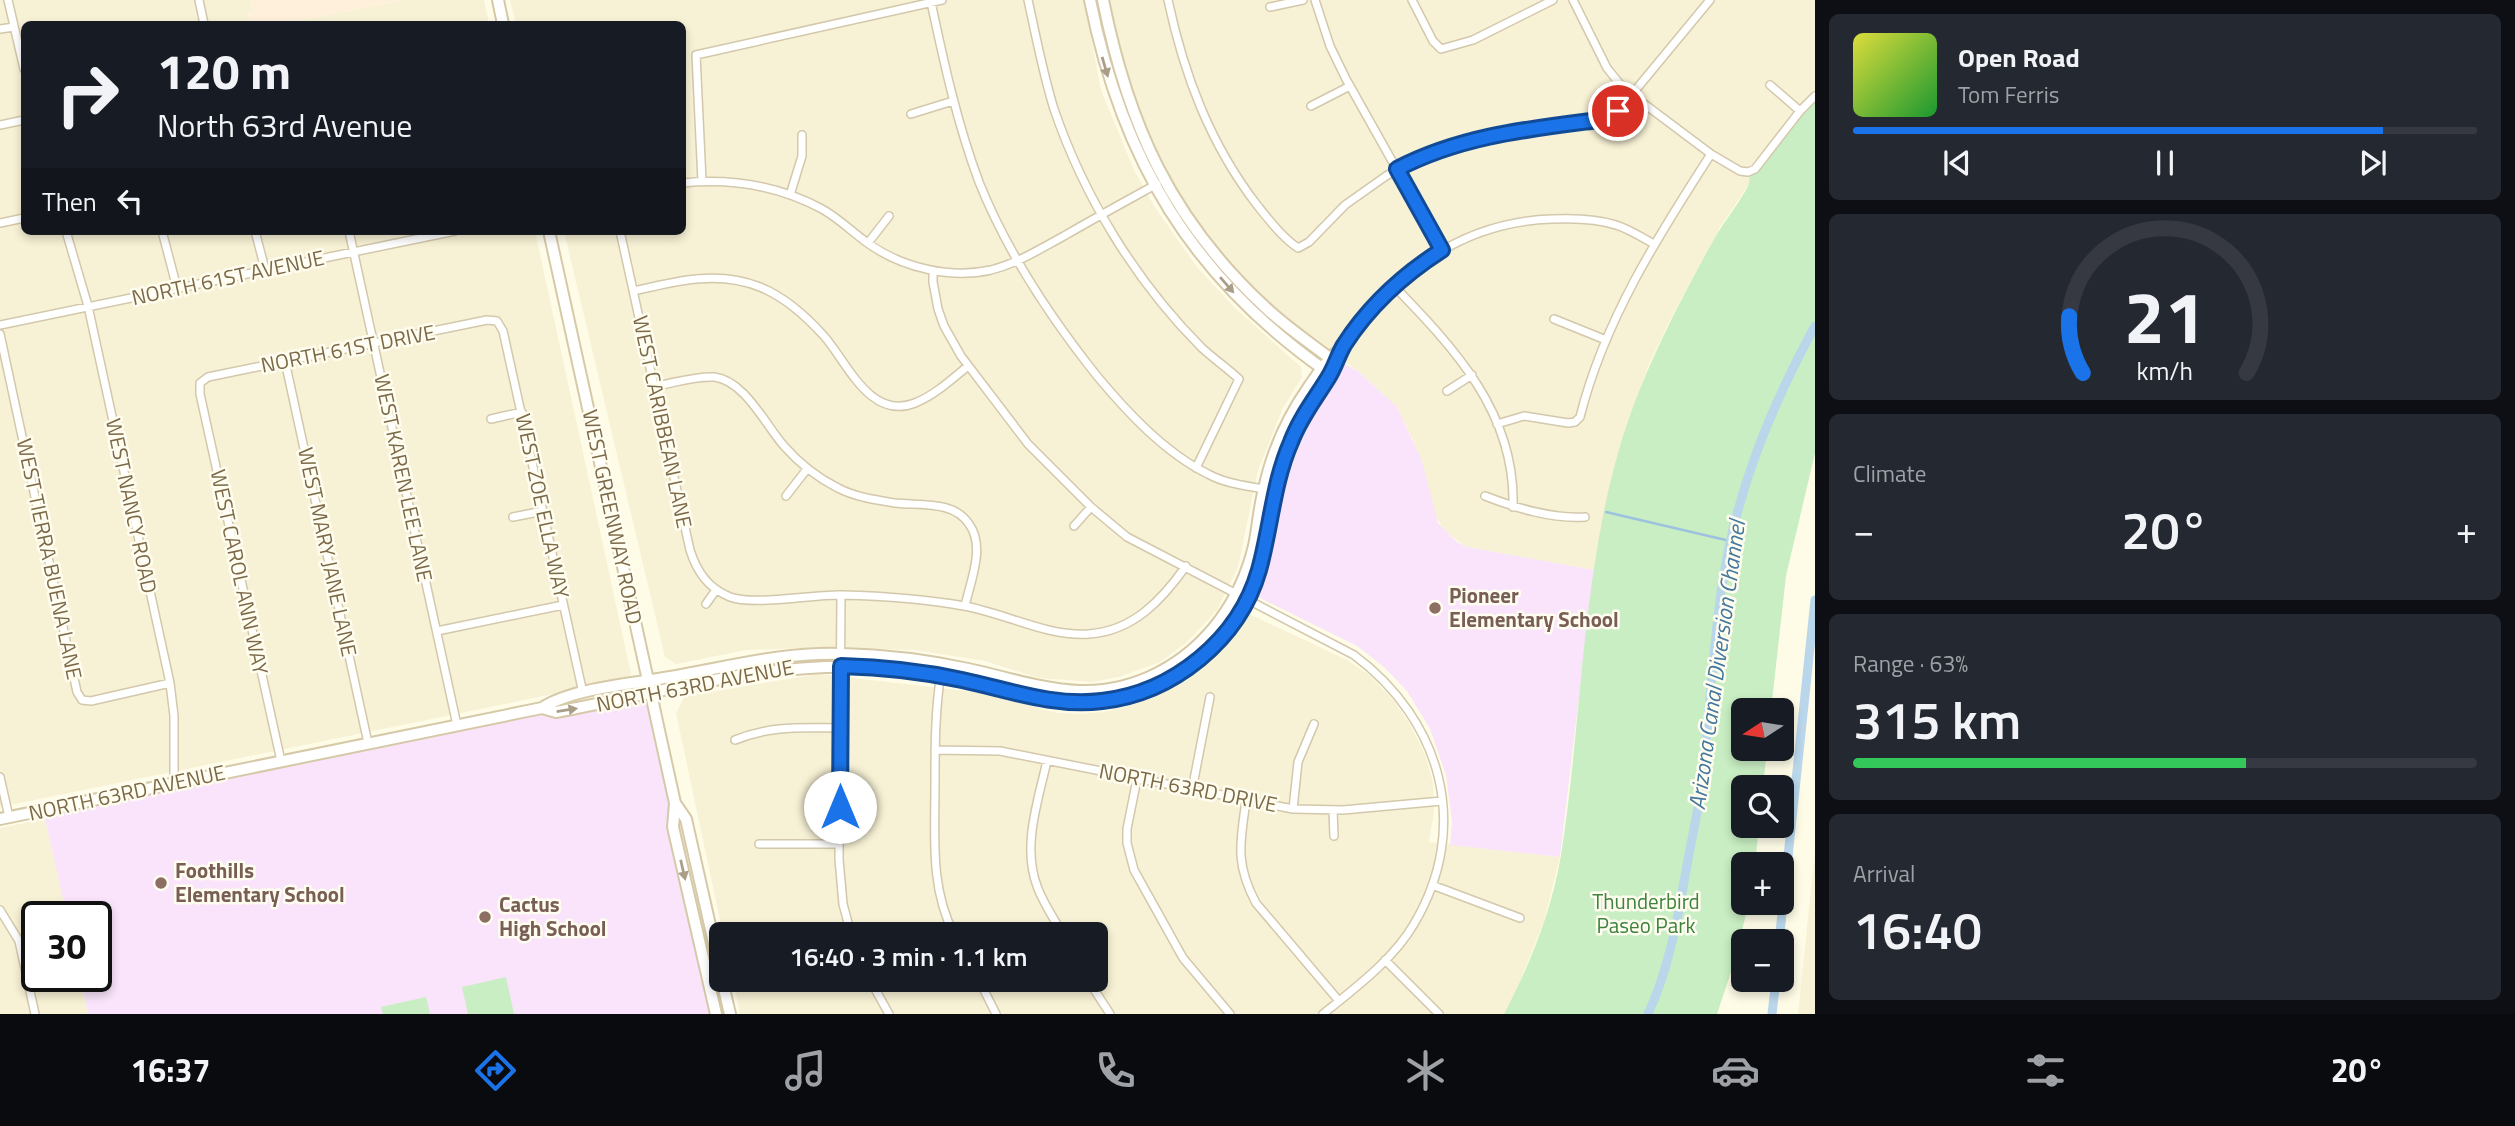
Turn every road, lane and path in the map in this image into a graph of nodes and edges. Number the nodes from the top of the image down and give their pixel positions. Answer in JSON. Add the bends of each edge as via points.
{"nodes":[{"id":1,"x":8,"y":0,"type":"edge"},
{"id":2,"x":199,"y":0,"type":"edge"},
{"id":3,"x":498,"y":0,"type":"edge"},
{"id":4,"x":942,"y":0,"type":"edge"},
{"id":5,"x":1028,"y":0,"type":"edge"},
{"id":6,"x":1090,"y":0,"type":"edge"},
{"id":7,"x":1103,"y":0,"type":"edge"},
{"id":8,"x":1168,"y":0,"type":"edge"},
{"id":9,"x":1303,"y":0,"type":"edge"},
{"id":10,"x":1315,"y":0,"type":"edge"},
{"id":11,"x":1412,"y":0,"type":"edge"},
{"id":12,"x":1553,"y":0,"type":"edge"},
{"id":13,"x":1573,"y":0,"type":"edge"},
{"id":14,"x":1707,"y":1,"type":"edge"},
{"id":15,"x":931,"y":2,"type":"junction"},
{"id":16,"x":1270,"y":7,"type":"dead end"},
{"id":17,"x":203,"y":21,"type":"edge"},
{"id":18,"x":502,"y":21,"type":"edge"},
{"id":19,"x":14,"y":27,"type":"junction"},
{"id":20,"x":0,"y":29,"type":"edge"},
{"id":21,"x":21,"y":56,"type":"edge"},
{"id":22,"x":1770,"y":85,"type":"dead end"},
{"id":23,"x":1350,"y":86,"type":"junction"},
{"id":24,"x":1632,"y":94,"type":"junction"},
{"id":25,"x":1815,"y":96,"type":"edge"},
{"id":26,"x":953,"y":102,"type":"junction"},
{"id":27,"x":1311,"y":106,"type":"dead end"},
{"id":28,"x":1800,"y":111,"type":"junction"},
{"id":29,"x":911,"y":114,"type":"dead end"},
{"id":30,"x":21,"y":121,"type":"edge"},
{"id":31,"x":0,"y":125,"type":"edge"},
{"id":32,"x":802,"y":135,"type":"dead end"},
{"id":33,"x":1711,"y":154,"type":"junction"},
{"id":34,"x":1397,"y":169,"type":"junction"},
{"id":35,"x":702,"y":181,"type":"junction"},
{"id":36,"x":686,"y":183,"type":"edge"},
{"id":37,"x":1159,"y":183,"type":"junction"},
{"id":38,"x":790,"y":195,"type":"junction"},
{"id":39,"x":1101,"y":215,"type":"junction"},
{"id":40,"x":889,"y":216,"type":"dead end"},
{"id":41,"x":21,"y":219,"type":"edge"},
{"id":42,"x":0,"y":223,"type":"edge"},
{"id":43,"x":67,"y":235,"type":"edge"},
{"id":44,"x":163,"y":235,"type":"edge"},
{"id":45,"x":256,"y":235,"type":"edge"},
{"id":46,"x":350,"y":235,"type":"edge"},
{"id":47,"x":436,"y":235,"type":"edge"},
{"id":48,"x":550,"y":235,"type":"edge"},
{"id":49,"x":621,"y":235,"type":"edge"},
{"id":50,"x":868,"y":243,"type":"junction"},
{"id":51,"x":1654,"y":244,"type":"junction"},
{"id":52,"x":1442,"y":250,"type":"junction"},
{"id":53,"x":353,"y":252,"type":"junction"},
{"id":54,"x":1018,"y":261,"type":"junction"},
{"id":55,"x":265,"y":269,"type":"junction"},
{"id":56,"x":933,"y":271,"type":"junction"},
{"id":57,"x":1394,"y":286,"type":"junction"},
{"id":58,"x":177,"y":288,"type":"junction"},
{"id":59,"x":634,"y":290,"type":"junction"},
{"id":60,"x":88,"y":306,"type":"junction"},
{"id":61,"x":1554,"y":319,"type":"dead end"},
{"id":62,"x":497,"y":321,"type":"joint"},
{"id":63,"x":0,"y":325,"type":"edge"},
{"id":64,"x":0,"y":334,"type":"edge"},
{"id":65,"x":1606,"y":340,"type":"junction"},
{"id":66,"x":374,"y":345,"type":"junction"},
{"id":67,"x":1342,"y":348,"type":"joint"},
{"id":68,"x":285,"y":361,"type":"junction"},
{"id":69,"x":1333,"y":361,"type":"junction"},
{"id":70,"x":968,"y":366,"type":"junction"},
{"id":71,"x":1326,"y":371,"type":"junction"},
{"id":72,"x":1472,"y":375,"type":"junction"},
{"id":73,"x":200,"y":383,"type":"joint"},
{"id":74,"x":656,"y":386,"type":"junction"},
{"id":75,"x":1447,"y":391,"type":"dead end"},
{"id":76,"x":522,"y":412,"type":"junction"},
{"id":77,"x":491,"y":419,"type":"dead end"},
{"id":78,"x":1497,"y":424,"type":"junction"},
{"id":79,"x":1196,"y":468,"type":"junction"},
{"id":80,"x":807,"y":469,"type":"junction"},
{"id":81,"x":1269,"y":490,"type":"junction"},
{"id":82,"x":786,"y":496,"type":"dead end"},
{"id":83,"x":1485,"y":496,"type":"dead end"},
{"id":84,"x":1091,"y":507,"type":"junction"},
{"id":85,"x":1513,"y":507,"type":"junction"},
{"id":86,"x":543,"y":511,"type":"junction"},
{"id":87,"x":1585,"y":516,"type":"dead end"},
{"id":88,"x":513,"y":517,"type":"dead end"},
{"id":89,"x":1073,"y":526,"type":"dead end"},
{"id":90,"x":1186,"y":566,"type":"junction"},
{"id":91,"x":716,"y":590,"type":"junction"},
{"id":92,"x":841,"y":595,"type":"junction"},
{"id":93,"x":1242,"y":596,"type":"junction"},
{"id":94,"x":706,"y":604,"type":"dead end"},
{"id":95,"x":563,"y":605,"type":"junction"},
{"id":96,"x":965,"y":606,"type":"junction"},
{"id":97,"x":437,"y":631,"type":"junction"},
{"id":98,"x":841,"y":654,"type":"junction"},
{"id":99,"x":841,"y":666,"type":"junction"},
{"id":100,"x":941,"y":670,"type":"junction"},
{"id":101,"x":648,"y":681,"type":"junction"},
{"id":102,"x":170,"y":683,"type":"junction"},
{"id":103,"x":583,"y":693,"type":"junction"},
{"id":104,"x":650,"y":693,"type":"junction"},
{"id":105,"x":1210,"y":697,"type":"dead end"},
{"id":106,"x":542,"y":708,"type":"junction"},
{"id":107,"x":1314,"y":724,"type":"dead end"},
{"id":108,"x":457,"y":725,"type":"junction"},
{"id":109,"x":840,"y":728,"type":"junction"},
{"id":110,"x":735,"y":740,"type":"dead end"},
{"id":111,"x":368,"y":743,"type":"junction"},
{"id":112,"x":935,"y":750,"type":"junction"},
{"id":113,"x":281,"y":761,"type":"junction"},
{"id":114,"x":1047,"y":761,"type":"junction"},
{"id":115,"x":0,"y":777,"type":"edge"},
{"id":116,"x":1137,"y":779,"type":"junction"},
{"id":117,"x":174,"y":783,"type":"junction"},
{"id":118,"x":1192,"y":790,"type":"junction"},
{"id":119,"x":1247,"y":801,"type":"junction"},
{"id":120,"x":1443,"y":801,"type":"junction"},
{"id":121,"x":674,"y":803,"type":"junction"},
{"id":122,"x":1293,"y":809,"type":"junction"},
{"id":123,"x":1333,"y":810,"type":"junction"},
{"id":124,"x":4,"y":818,"type":"edge"},
{"id":125,"x":1334,"y":836,"type":"dead end"},
{"id":126,"x":759,"y":844,"type":"dead end"},
{"id":127,"x":839,"y":844,"type":"junction"},
{"id":128,"x":1432,"y":885,"type":"junction"},
{"id":129,"x":0,"y":910,"type":"edge"},
{"id":130,"x":1520,"y":918,"type":"dead end"},
{"id":131,"x":709,"y":922,"type":"edge"},
{"id":132,"x":848,"y":922,"type":"edge"},
{"id":133,"x":949,"y":922,"type":"edge"},
{"id":134,"x":1056,"y":922,"type":"edge"},
{"id":135,"x":1385,"y":960,"type":"junction"},
{"id":136,"x":709,"y":986,"type":"edge"},
{"id":137,"x":710,"y":992,"type":"edge"},
{"id":138,"x":725,"y":992,"type":"edge"},
{"id":139,"x":877,"y":992,"type":"edge"},
{"id":140,"x":985,"y":992,"type":"edge"},
{"id":141,"x":1096,"y":992,"type":"edge"},
{"id":142,"x":1339,"y":1000,"type":"junction"},
{"id":143,"x":35,"y":1014,"type":"edge"},
{"id":144,"x":716,"y":1014,"type":"edge"},
{"id":145,"x":730,"y":1014,"type":"edge"},
{"id":146,"x":889,"y":1014,"type":"edge"},
{"id":147,"x":996,"y":1014,"type":"edge"},
{"id":148,"x":1110,"y":1014,"type":"edge"},
{"id":149,"x":1230,"y":1014,"type":"edge"},
{"id":150,"x":1323,"y":1014,"type":"edge"},
{"id":151,"x":1439,"y":1014,"type":"edge"}],
"edges":[{"from":1,"to":19,"type":"street"},
{"from":2,"to":17,"type":"street"},
{"from":3,"to":18,"type":"street"},
{"from":4,"to":15,"type":"street"},
{"from":5,"to":39,"type":"street","via":[[1055,109],[1075,164]]},
{"from":6,"to":37,"type":"street","one_way":true,"via":[[1114,95],[1131,139]]},
{"from":7,"to":37,"type":"street","via":[[1125,90]]},
{"from":8,"to":34,"type":"street","via":[[1188,80],[1214,139],[1289,242],[1298,247],[1309,242],[1345,205]]},
{"from":9,"to":16,"type":"street"},
{"from":10,"to":23,"type":"street"},
{"from":11,"to":12,"type":"street","via":[[1441,49],[1473,40]]},
{"from":13,"to":24,"type":"street","via":[[1613,78]]},
{"from":14,"to":24,"type":"street"},
{"from":15,"to":26,"type":"street"},
{"from":15,"to":35,"type":"street","via":[[696,55]]},
{"from":19,"to":20,"type":"street"},
{"from":19,"to":21,"type":"street"},
{"from":22,"to":28,"type":"street"},
{"from":23,"to":27,"type":"street"},
{"from":23,"to":34,"type":"street"},
{"from":24,"to":33,"type":"street"},
{"from":24,"to":34,"type":"street","via":[[1607,118],[1492,134],[1424,155]]},
{"from":25,"to":28,"type":"street"},
{"from":26,"to":29,"type":"street"},
{"from":26,"to":54,"type":"street","via":[[980,183]]},
{"from":28,"to":33,"type":"street","via":[[1755,169],[1740,171]]},
{"from":30,"to":31,"type":"street"},
{"from":32,"to":38,"type":"street","via":[[802,156]]},
{"from":33,"to":51,"type":"street"},
{"from":34,"to":52,"type":"street"},
{"from":35,"to":36,"type":"street"},
{"from":35,"to":38,"type":"street","via":[[726,180]]},
{"from":37,"to":39,"type":"street"},
{"from":37,"to":69,"type":"street","via":[[1233,275]]},
{"from":37,"to":71,"type":"street","one_way":true,"via":[[1192,244],[1226,284],[1258,317]]},
{"from":38,"to":50,"type":"street","via":[[821,209]]},
{"from":39,"to":54,"type":"street"},
{"from":39,"to":79,"type":"street","via":[[1137,270],[1202,348],[1239,379]]},
{"from":40,"to":50,"type":"street"},
{"from":41,"to":42,"type":"street"},
{"from":43,"to":60,"type":"street","name":"WEST NANCY ROAD"},
{"from":44,"to":58,"type":"street"},
{"from":45,"to":55,"type":"street"},
{"from":46,"to":53,"type":"street","name":"WEST KAREN LEE LANE"},
{"from":47,"to":53,"type":"street","name":"NORTH 61ST AVENUE"},
{"from":48,"to":101,"type":"street","name":"WEST GREENWAY ROAD"},
{"from":49,"to":59,"type":"street","name":"WEST CARIBBEAN LANE"},
{"from":50,"to":56,"type":"street","via":[[887,255]]},
{"from":51,"to":52,"type":"street","name":"NORTH 63RD AVENUE","via":[[1617,225],[1568,219],[1490,229]]},
{"from":51,"to":65,"type":"street"},
{"from":52,"to":57,"type":"street","name":"NORTH 63RD AVENUE"},
{"from":53,"to":55,"type":"street","name":"NORTH 61ST AVENUE"},
{"from":53,"to":66,"type":"street","name":"WEST KAREN LEE LANE"},
{"from":54,"to":56,"type":"street","via":[[971,273]]},
{"from":54,"to":79,"type":"street","via":[[1059,326],[1114,396]]},
{"from":55,"to":58,"type":"street","name":"NORTH 61ST AVENUE"},
{"from":56,"to":70,"type":"street","via":[[944,326]]},
{"from":57,"to":67,"type":"street","name":"NORTH 63RD AVENUE"},
{"from":57,"to":72,"type":"street","via":[[1441,334]]},
{"from":58,"to":60,"type":"street","name":"NORTH 61ST AVENUE"},
{"from":59,"to":70,"type":"street","via":[[703,278],[761,287],[794,307],[824,336],[867,393],[892,404],[915,403]]},
{"from":59,"to":74,"type":"street","name":"WEST CARIBBEAN LANE"},
{"from":60,"to":63,"type":"street","name":"NORTH 61ST AVENUE"},
{"from":60,"to":102,"type":"street","name":"WEST NANCY ROAD"},
{"from":61,"to":65,"type":"street"},
{"from":62,"to":66,"type":"street","name":"NORTH 61ST DRIVE"},
{"from":62,"to":76,"type":"street","name":"WEST ZOE ELLA WAY"},
{"from":64,"to":102,"type":"street","name":"WEST TIERRA BUENA LANE","via":[[78,692],[82,700],[91,701]]},
{"from":65,"to":78,"type":"street","via":[[1575,422],[1524,416]]},
{"from":66,"to":68,"type":"street","name":"NORTH 61ST DRIVE"},
{"from":66,"to":97,"type":"street","name":"WEST KAREN LEE LANE"},
{"from":67,"to":69,"type":"street","name":"NORTH 63RD AVENUE"},
{"from":68,"to":73,"type":"street","name":"NORTH 61ST DRIVE","via":[[208,377]]},
{"from":68,"to":111,"type":"street","name":"WEST MARY JANE LANE"},
{"from":69,"to":71,"type":"street","name":"NORTH 63RD AVENUE"},
{"from":70,"to":84,"type":"street","via":[[1028,444]]},
{"from":71,"to":81,"type":"street","name":"NORTH 63RD AVENUE"},
{"from":72,"to":75,"type":"street"},
{"from":72,"to":78,"type":"street"},
{"from":73,"to":113,"type":"street","name":"WEST CAROL ANN WAY"},
{"from":74,"to":80,"type":"street","via":[[713,377],[734,383]]},
{"from":74,"to":91,"type":"street","name":"WEST CARIBBEAN LANE","via":[[690,550],[704,580]]},
{"from":76,"to":77,"type":"street"},
{"from":76,"to":86,"type":"street","name":"WEST ZOE ELLA WAY"},
{"from":78,"to":85,"type":"street","via":[[1510,470]]},
{"from":79,"to":81,"type":"street","via":[[1224,481]]},
{"from":80,"to":82,"type":"street"},
{"from":80,"to":96,"type":"street","via":[[846,492],[939,506],[966,519],[977,548]]},
{"from":81,"to":93,"type":"street","name":"NORTH 63RD AVENUE","via":[[1257,556]]},
{"from":83,"to":85,"type":"street"},
{"from":84,"to":89,"type":"street"},
{"from":84,"to":90,"type":"street","via":[[1126,537]]},
{"from":85,"to":87,"type":"street"},
{"from":86,"to":88,"type":"street"},
{"from":86,"to":95,"type":"street","name":"WEST ZOE ELLA WAY"},
{"from":90,"to":93,"type":"street"},
{"from":90,"to":96,"type":"street","via":[[1170,590],[1140,617],[1116,629],[1088,634],[1058,631]]},
{"from":91,"to":92,"type":"street","via":[[753,600]]},
{"from":91,"to":94,"type":"street"},
{"from":92,"to":96,"type":"street"},
{"from":92,"to":98,"type":"street"},
{"from":93,"to":100,"type":"street","name":"NORTH 63RD AVENUE","via":[[1221,638],[1197,662],[1165,682],[1124,697],[1059,702]]},
{"from":93,"to":120,"type":"street","via":[[1354,654],[1383,678],[1412,713],[1429,744]]},
{"from":95,"to":97,"type":"street"},
{"from":95,"to":103,"type":"street","name":"WEST ZOE ELLA WAY"},
{"from":97,"to":108,"type":"street","name":"WEST KAREN LEE LANE"},
{"from":98,"to":99,"type":"street"},
{"from":98,"to":100,"type":"street","name":"NORTH 63RD AVENUE","via":[[920,660]]},
{"from":98,"to":101,"type":"street","name":"NORTH 63RD AVENUE","via":[[744,661]]},
{"from":99,"to":100,"type":"street","name":"NORTH 63RD AVENUE"},
{"from":99,"to":104,"type":"street","name":"NORTH 63RD AVENUE","via":[[764,670]]},
{"from":99,"to":109,"type":"street"},
{"from":100,"to":112,"type":"street"},
{"from":101,"to":103,"type":"street","name":"NORTH 63RD AVENUE"},
{"from":101,"to":104,"type":"street","name":"WEST GREENWAY ROAD"},
{"from":102,"to":117,"type":"street","name":"WEST NANCY ROAD"},
{"from":103,"to":106,"type":"street","name":"NORTH 63RD AVENUE","via":[[553,700]]},
{"from":106,"to":104,"type":"street","name":"NORTH 63RD AVENUE","one_way":true,"via":[[556,712]]},
{"from":104,"to":121,"type":"street","name":"WEST GREENWAY ROAD"},
{"from":105,"to":118,"type":"street"},
{"from":106,"to":108,"type":"street","name":"NORTH 63RD AVENUE"},
{"from":107,"to":122,"type":"street","via":[[1298,762]]},
{"from":108,"to":111,"type":"street","name":"NORTH 63RD AVENUE"},
{"from":109,"to":110,"type":"street","via":[[778,728]]},
{"from":109,"to":127,"type":"street"},
{"from":111,"to":113,"type":"street","name":"NORTH 63RD AVENUE"},
{"from":112,"to":114,"type":"street","name":"NORTH 63RD DRIVE","via":[[1000,751]]},
{"from":112,"to":133,"type":"street","via":[[934,859]]},
{"from":113,"to":117,"type":"street","name":"NORTH 63RD AVENUE"},
{"from":114,"to":116,"type":"street","name":"NORTH 63RD DRIVE"},
{"from":114,"to":134,"type":"street","via":[[1030,857],[1037,886]]},
{"from":115,"to":124,"type":"street"},
{"from":116,"to":118,"type":"street","name":"NORTH 63RD DRIVE"},
{"from":116,"to":149,"type":"street","via":[[1127,829],[1134,870],[1183,958]]},
{"from":117,"to":124,"type":"street","name":"NORTH 63RD AVENUE"},
{"from":118,"to":119,"type":"street","name":"NORTH 63RD DRIVE"},
{"from":119,"to":122,"type":"street","name":"NORTH 63RD DRIVE"},
{"from":119,"to":142,"type":"street","via":[[1239,851],[1246,885],[1256,903]]},
{"from":120,"to":123,"type":"street","name":"NORTH 63RD DRIVE"},
{"from":120,"to":128,"type":"street","via":[[1442,843]]},
{"from":121,"to":131,"type":"street","name":"WEST GREENWAY ROAD","via":[[686,819]]},
{"from":121,"to":136,"type":"street","name":"WEST GREENWAY ROAD","one_way":true,"via":[[673,827]]},
{"from":122,"to":123,"type":"street","name":"NORTH 63RD DRIVE"},
{"from":123,"to":125,"type":"street"},
{"from":126,"to":127,"type":"street"},
{"from":127,"to":132,"type":"street","via":[[841,891]]},
{"from":128,"to":130,"type":"street"},
{"from":128,"to":135,"type":"street","via":[[1414,926]]},
{"from":129,"to":143,"type":"street","via":[[19,941]]},
{"from":135,"to":142,"type":"street"},
{"from":135,"to":151,"type":"street"},
{"from":137,"to":144,"type":"street","name":"WEST GREENWAY ROAD"},
{"from":138,"to":145,"type":"street"},
{"from":139,"to":146,"type":"street"},
{"from":140,"to":147,"type":"street"},
{"from":141,"to":148,"type":"street"},
{"from":142,"to":150,"type":"street"}]}
